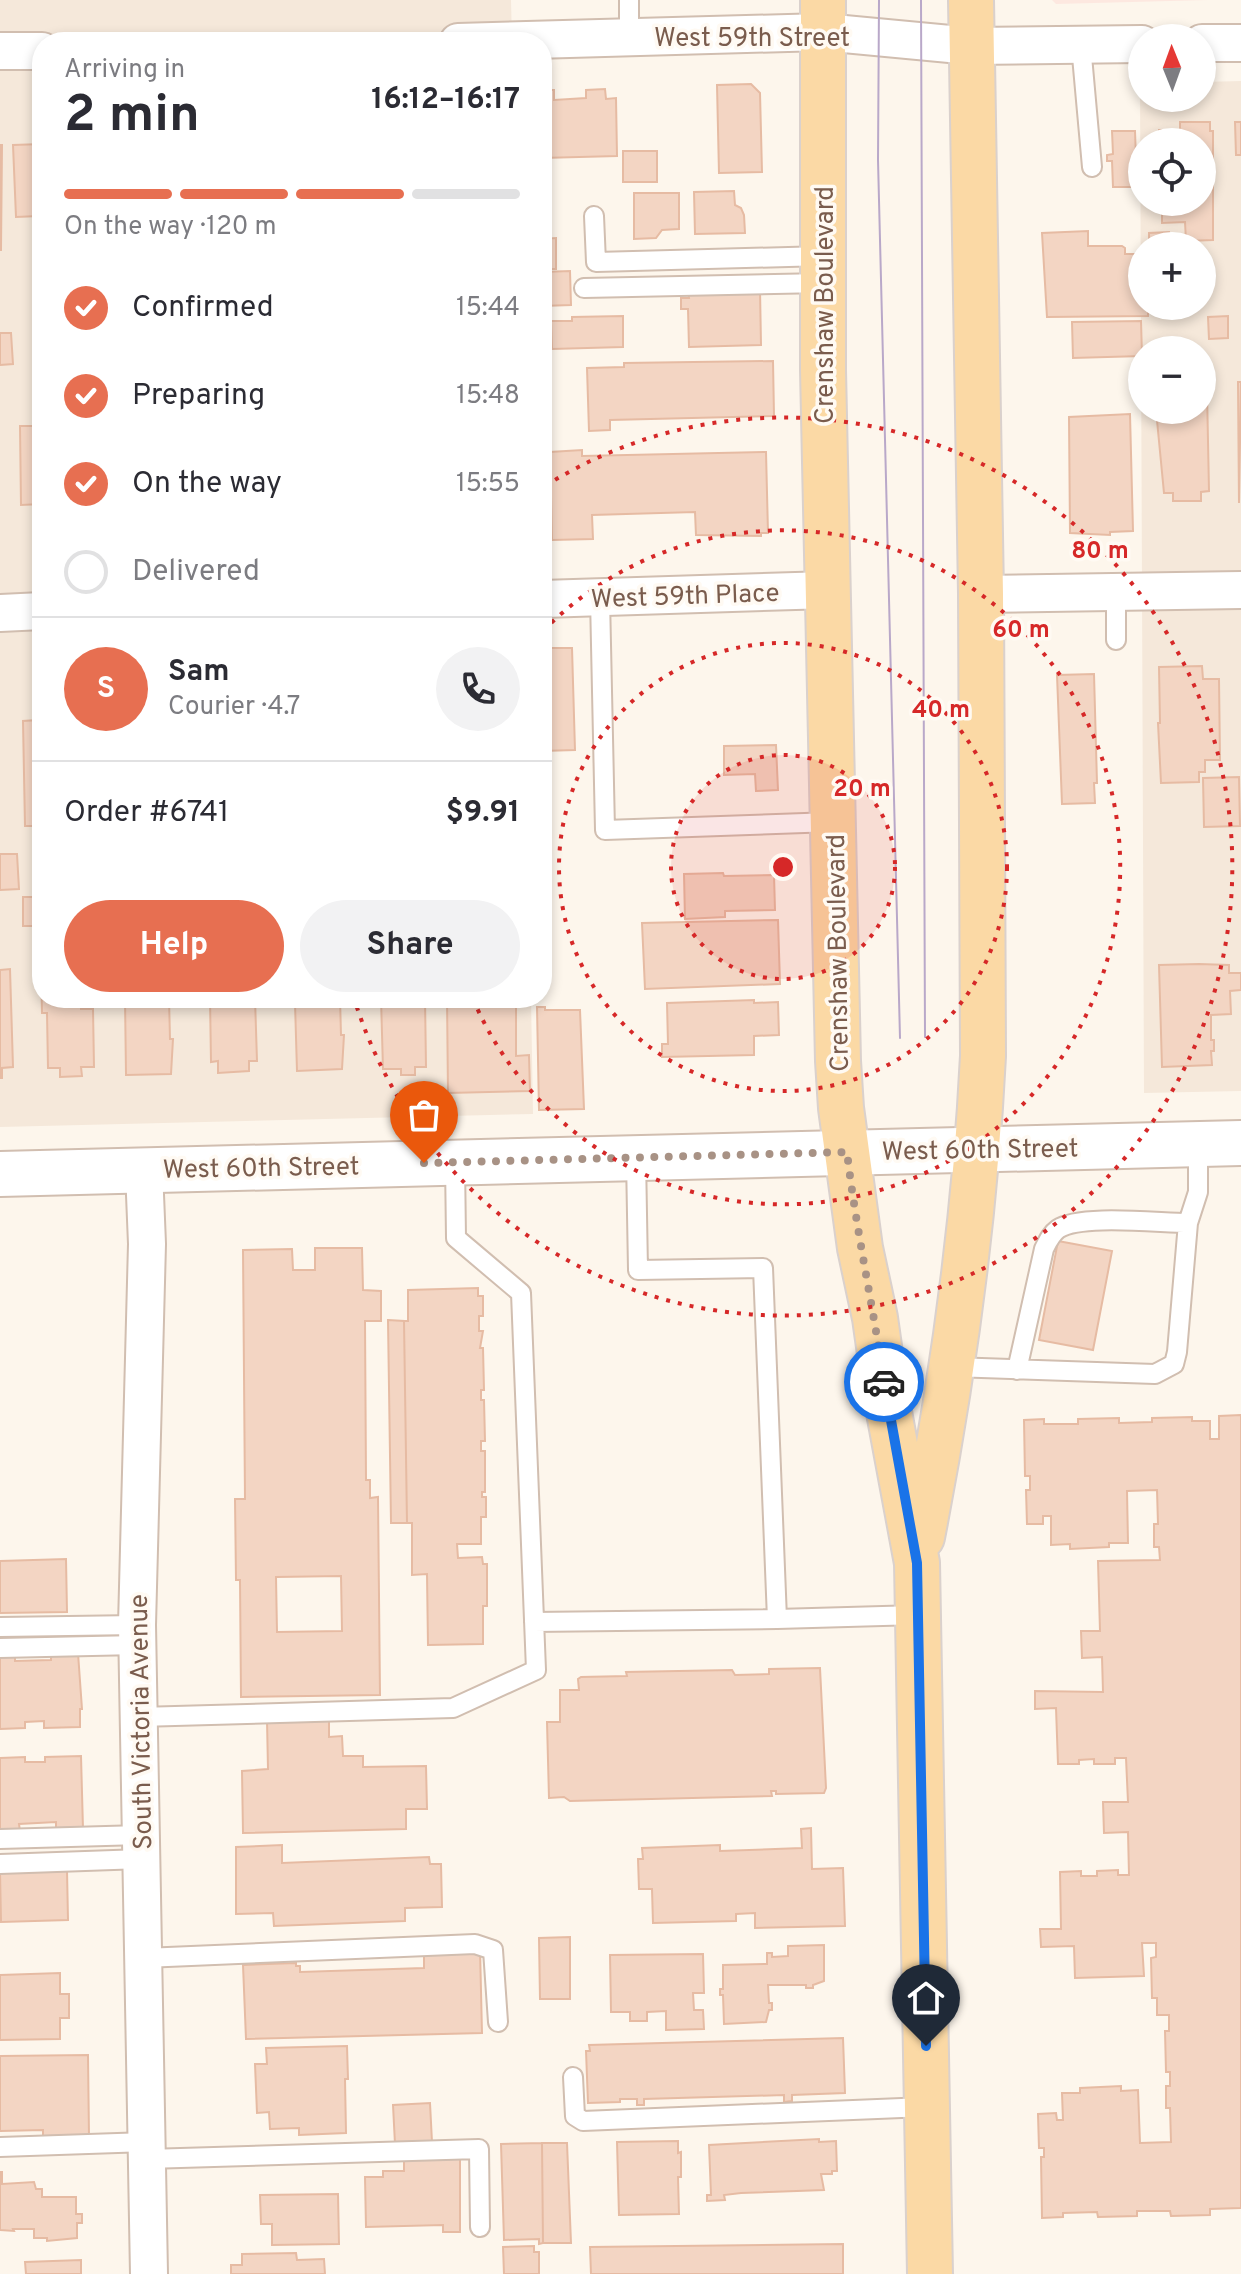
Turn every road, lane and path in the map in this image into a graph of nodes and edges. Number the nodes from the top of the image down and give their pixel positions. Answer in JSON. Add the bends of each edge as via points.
{"nodes":[{"id":1,"x":629,"y":0,"type":"edge"},
{"id":2,"x":971,"y":0,"type":"edge"},
{"id":3,"x":823,"y":16,"type":"edge"},
{"id":4,"x":629,"y":37,"type":"junction"},
{"id":5,"x":552,"y":39,"type":"edge"},
{"id":6,"x":1216,"y":43,"type":"edge"},
{"id":7,"x":1241,"y":43,"type":"edge"},
{"id":8,"x":1128,"y":44,"type":"edge"},
{"id":9,"x":1081,"y":45,"type":"junction"},
{"id":10,"x":971,"y":46,"type":"junction"},
{"id":11,"x":0,"y":51,"type":"edge"},
{"id":12,"x":32,"y":51,"type":"edge"},
{"id":13,"x":1092,"y":167,"type":"dead end"},
{"id":14,"x":594,"y":216,"type":"dead end"},
{"id":15,"x":824,"y":270,"type":"junction"},
{"id":16,"x":584,"y":288,"type":"dead end"},
{"id":17,"x":829,"y":590,"type":"junction"},
{"id":18,"x":1241,"y":590,"type":"edge"},
{"id":19,"x":1116,"y":593,"type":"junction"},
{"id":20,"x":981,"y":594,"type":"junction"},
{"id":21,"x":600,"y":598,"type":"junction"},
{"id":22,"x":552,"y":599,"type":"edge"},
{"id":23,"x":32,"y":611,"type":"edge"},
{"id":24,"x":0,"y":613,"type":"edge"},
{"id":25,"x":1116,"y":640,"type":"dead end"},
{"id":26,"x":834,"y":822,"type":"junction"},
{"id":27,"x":1241,"y":1143,"type":"edge"},
{"id":28,"x":1198,"y":1144,"type":"junction"},
{"id":29,"x":976,"y":1150,"type":"junction"},
{"id":30,"x":847,"y":1152,"type":"junction"},
{"id":31,"x":636,"y":1158,"type":"junction"},
{"id":32,"x":455,"y":1162,"type":"junction"},
{"id":33,"x":144,"y":1170,"type":"junction"},
{"id":34,"x":0,"y":1174,"type":"edge"},
{"id":35,"x":1188,"y":1223,"type":"junction"},
{"id":36,"x":952,"y":1367,"type":"junction"},
{"id":37,"x":1017,"y":1370,"type":"junction"},
{"id":38,"x":917,"y":1563,"type":"junction"},
{"id":39,"x":918,"y":1615,"type":"junction"},
{"id":40,"x":777,"y":1619,"type":"junction"},
{"id":41,"x":534,"y":1622,"type":"junction"},
{"id":42,"x":0,"y":1627,"type":"edge"},
{"id":43,"x":137,"y":1635,"type":"junction"},
{"id":44,"x":0,"y":1648,"type":"edge"},
{"id":45,"x":139,"y":1717,"type":"junction"},
{"id":46,"x":0,"y":1839,"type":"edge"},
{"id":47,"x":142,"y":1847,"type":"junction"},
{"id":48,"x":0,"y":1864,"type":"edge"},
{"id":49,"x":144,"y":1958,"type":"junction"},
{"id":50,"x":498,"y":2022,"type":"dead end"},
{"id":51,"x":573,"y":2077,"type":"dead end"},
{"id":52,"x":928,"y":2107,"type":"junction"},
{"id":53,"x":0,"y":2147,"type":"edge"},
{"id":54,"x":147,"y":2151,"type":"junction"},
{"id":55,"x":480,"y":2227,"type":"dead end"},
{"id":56,"x":149,"y":2274,"type":"edge"},
{"id":57,"x":930,"y":2274,"type":"edge"}],
"edges":[{"from":1,"to":4,"type":"lane"},
{"from":2,"to":10,"type":"main road","name":"Crenshaw Boulevard"},
{"from":3,"to":4,"type":"street","name":"West 59th Street"},
{"from":3,"to":10,"type":"street","name":"West 59th Street"},
{"from":3,"to":15,"type":"main road","name":"Crenshaw Boulevard"},
{"from":4,"to":5,"type":"street","name":"West 59th Street"},
{"from":6,"to":7,"type":"street"},
{"from":8,"to":9,"type":"street","name":"West 59th Street"},
{"from":9,"to":10,"type":"street","name":"West 59th Street"},
{"from":9,"to":13,"type":"lane"},
{"from":10,"to":20,"type":"main road","name":"Crenshaw Boulevard"},
{"from":11,"to":12,"type":"street"},
{"from":14,"to":15,"type":"lane","via":[[596,262]]},
{"from":15,"to":16,"type":"lane"},
{"from":15,"to":17,"type":"main road","name":"Crenshaw Boulevard"},
{"from":17,"to":21,"type":"street","name":"West 59th Place"},
{"from":17,"to":26,"type":"main road","name":"Crenshaw Boulevard"},
{"from":18,"to":19,"type":"street"},
{"from":19,"to":20,"type":"street"},
{"from":19,"to":25,"type":"lane"},
{"from":20,"to":29,"type":"main road","name":"Crenshaw Boulevard","via":[[983,1056]]},
{"from":21,"to":22,"type":"street","name":"West 59th Place"},
{"from":21,"to":26,"type":"lane","via":[[605,830]]},
{"from":23,"to":24,"type":"street"},
{"from":26,"to":30,"type":"main road","name":"Crenshaw Boulevard","via":[[838,1061]]},
{"from":27,"to":28,"type":"street","name":"West 60th Street"},
{"from":28,"to":29,"type":"street","name":"West 60th Street"},
{"from":28,"to":35,"type":"lane","via":[[1198,1192]]},
{"from":29,"to":30,"type":"street","name":"West 60th Street"},
{"from":29,"to":36,"type":"main road","name":"Crenshaw Boulevard"},
{"from":30,"to":31,"type":"street","name":"West 60th Street"},
{"from":30,"to":38,"type":"main road","name":"Crenshaw Boulevard"},
{"from":31,"to":32,"type":"street","name":"West 60th Street"},
{"from":31,"to":40,"type":"lane","via":[[638,1270],[763,1268]]},
{"from":32,"to":33,"type":"street","name":"West 60th Street"},
{"from":32,"to":41,"type":"lane","via":[[456,1238],[521,1293]]},
{"from":33,"to":34,"type":"street","name":"West 60th Street"},
{"from":33,"to":43,"type":"street","name":"South Victoria Avenue","via":[[147,1244]]},
{"from":35,"to":37,"type":"lane","via":[[1082,1221],[1060,1227],[1044,1249]]},
{"from":35,"to":37,"type":"lane","via":[[1174,1364],[1155,1374]]},
{"from":36,"to":37,"type":"lane"},
{"from":36,"to":38,"type":"main road","name":"Crenshaw Boulevard"},
{"from":38,"to":39,"type":"main road","name":"Crenshaw Boulevard"},
{"from":39,"to":40,"type":"lane"},
{"from":39,"to":52,"type":"main road","name":"Crenshaw Boulevard"},
{"from":40,"to":41,"type":"lane"},
{"from":41,"to":45,"type":"lane","via":[[536,1670],[453,1708]]},
{"from":42,"to":43,"type":"lane"},
{"from":43,"to":44,"type":"lane"},
{"from":43,"to":45,"type":"street","name":"South Victoria Avenue"},
{"from":45,"to":47,"type":"street","name":"South Victoria Avenue"},
{"from":46,"to":47,"type":"lane"},
{"from":47,"to":48,"type":"lane"},
{"from":47,"to":49,"type":"street","name":"South Victoria Avenue"},
{"from":49,"to":50,"type":"lane","via":[[475,1944],[493,1950]]},
{"from":49,"to":54,"type":"street","name":"South Victoria Avenue"},
{"from":51,"to":52,"type":"lane","via":[[575,2116],[583,2121]]},
{"from":52,"to":57,"type":"main road","name":"Crenshaw Boulevard"},
{"from":53,"to":54,"type":"lane"},
{"from":54,"to":55,"type":"lane","via":[[479,2149]]},
{"from":54,"to":56,"type":"street","name":"South Victoria Avenue"}]}
